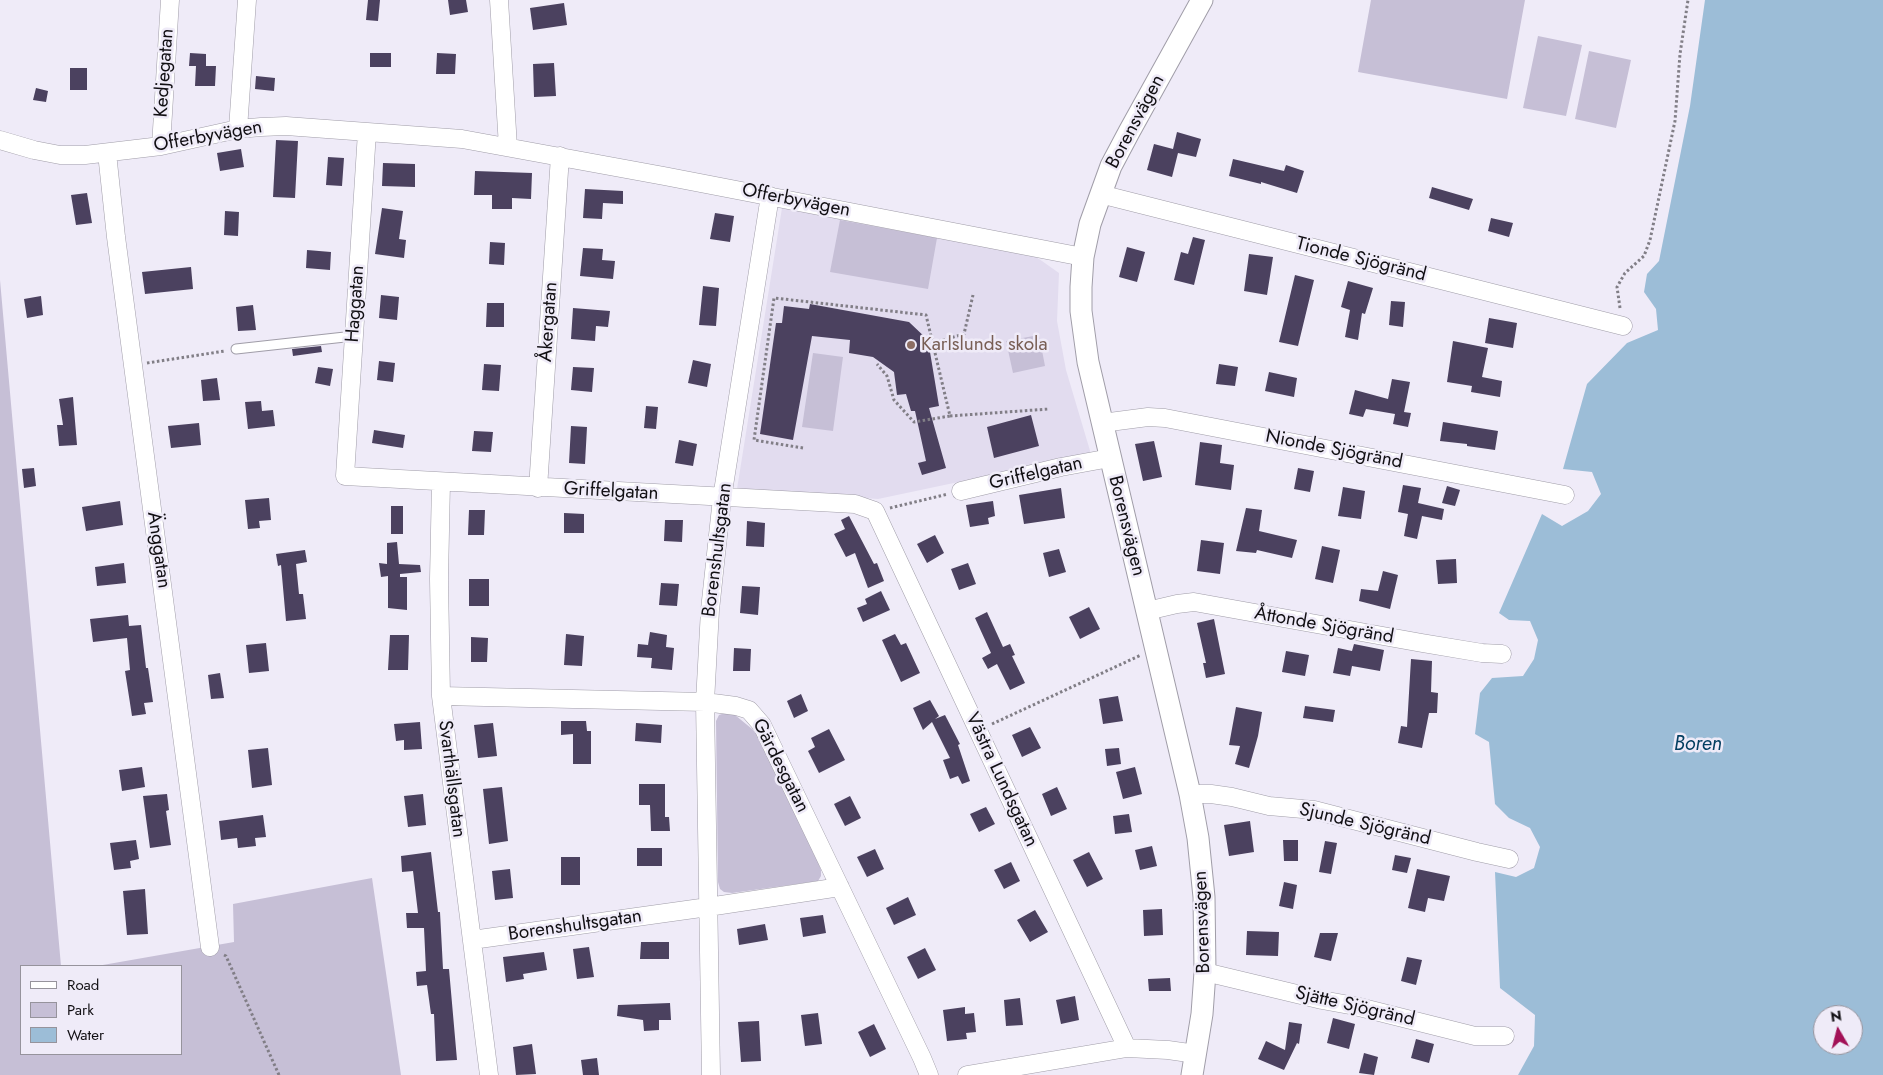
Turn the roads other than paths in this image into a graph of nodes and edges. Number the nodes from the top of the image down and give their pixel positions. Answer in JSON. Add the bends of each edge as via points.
{"nodes":[{"id":1,"x":170,"y":0,"type":"edge"},
{"id":2,"x":247,"y":0,"type":"edge"},
{"id":3,"x":498,"y":0,"type":"edge"},
{"id":4,"x":1202,"y":0,"type":"edge"},
{"id":5,"x":238,"y":129,"type":"junction"},
{"id":6,"x":367,"y":132,"type":"junction"},
{"id":7,"x":0,"y":140,"type":"edge"},
{"id":8,"x":160,"y":146,"type":"junction"},
{"id":9,"x":508,"y":147,"type":"junction"},
{"id":10,"x":107,"y":154,"type":"junction"},
{"id":11,"x":560,"y":156,"type":"junction"},
{"id":12,"x":1100,"y":194,"type":"junction"},
{"id":13,"x":770,"y":196,"type":"junction"},
{"id":14,"x":1083,"y":257,"type":"junction"},
{"id":15,"x":1623,"y":326,"type":"road end"},
{"id":16,"x":354,"y":336,"type":"junction"},
{"id":17,"x":236,"y":349,"type":"road end"},
{"id":18,"x":1102,"y":423,"type":"junction"},
{"id":19,"x":1110,"y":458,"type":"junction"},
{"id":20,"x":345,"y":476,"type":"joint"},
{"id":21,"x":441,"y":482,"type":"junction"},
{"id":22,"x":538,"y":488,"type":"junction"},
{"id":23,"x":962,"y":491,"type":"road end"},
{"id":24,"x":1565,"y":494,"type":"dead end"},
{"id":25,"x":722,"y":498,"type":"junction"},
{"id":26,"x":875,"y":511,"type":"joint"},
{"id":27,"x":1147,"y":612,"type":"junction"},
{"id":28,"x":1502,"y":654,"type":"dead end"},
{"id":29,"x":441,"y":696,"type":"junction"},
{"id":30,"x":705,"y":702,"type":"junction"},
{"id":31,"x":1190,"y":794,"type":"junction"},
{"id":32,"x":1509,"y":859,"type":"dead end"},
{"id":33,"x":840,"y":887,"type":"junction"},
{"id":34,"x":708,"y":907,"type":"junction"},
{"id":35,"x":472,"y":940,"type":"junction"},
{"id":36,"x":210,"y":947,"type":"road end"},
{"id":37,"x":1205,"y":972,"type":"junction"},
{"id":38,"x":1505,"y":1036,"type":"dead end"},
{"id":39,"x":1127,"y":1048,"type":"junction"},
{"id":40,"x":1194,"y":1065,"type":"edge"},
{"id":41,"x":489,"y":1075,"type":"edge"},
{"id":42,"x":711,"y":1075,"type":"edge"},
{"id":43,"x":929,"y":1075,"type":"edge"},
{"id":44,"x":967,"y":1075,"type":"edge"}],
"edges":[{"from":1,"to":8,"type":"street","name":"Kedjegatan"},
{"from":2,"to":5,"type":"street"},
{"from":3,"to":9,"type":"street"},
{"from":4,"to":12,"type":"street","name":"Borensvägen","via":[[1129,132]]},
{"from":5,"to":6,"type":"street","name":"Offerbyvägen","via":[[286,126]]},
{"from":5,"to":8,"type":"street","name":"Offerbyvägen"},
{"from":6,"to":9,"type":"street","name":"Offerbyvägen","via":[[462,139]]},
{"from":6,"to":16,"type":"street","name":"Haggatan"},
{"from":7,"to":10,"type":"street","name":"Offerbyvägen","via":[[60,155]]},
{"from":8,"to":10,"type":"street","name":"Offerbyvägen"},
{"from":9,"to":11,"type":"street","name":"Offerbyvägen"},
{"from":10,"to":36,"type":"street","name":"Änggatan"},
{"from":11,"to":13,"type":"street","name":"Offerbyvägen"},
{"from":11,"to":22,"type":"street","name":"Åkergatan"},
{"from":12,"to":14,"type":"street","name":"Borensvägen"},
{"from":12,"to":15,"type":"street","name":"Tionde Sjögränd"},
{"from":13,"to":14,"type":"street","name":"Offerbyvägen"},
{"from":13,"to":25,"type":"street","name":"Borenshultsgatan"},
{"from":14,"to":18,"type":"street","name":"Borensvägen","via":[[1083,337]]},
{"from":16,"to":17,"type":"lane"},
{"from":16,"to":20,"type":"street","name":"Haggatan"},
{"from":18,"to":19,"type":"street","name":"Borensvägen"},
{"from":18,"to":24,"type":"street","name":"Nionde Sjögränd","via":[[1165,418]]},
{"from":19,"to":23,"type":"street","name":"Griffelgatan"},
{"from":19,"to":27,"type":"street","name":"Borensvägen"},
{"from":20,"to":21,"type":"street","name":"Griffelgatan"},
{"from":21,"to":22,"type":"street","name":"Griffelgatan"},
{"from":21,"to":29,"type":"street","name":"Svarthällsgatan"},
{"from":22,"to":25,"type":"street","name":"Griffelgatan"},
{"from":25,"to":26,"type":"street","name":"Griffelgatan","via":[[855,504]]},
{"from":25,"to":30,"type":"street","name":"Borenshultsgatan","via":[[710,610]]},
{"from":26,"to":39,"type":"street","name":"Västra Lundsgatan"},
{"from":27,"to":28,"type":"street","name":"Åttonde Sjögränd","via":[[1194,602]]},
{"from":27,"to":31,"type":"street","name":"Borensvägen"},
{"from":29,"to":30,"type":"street","name":"Gärdesgatan"},
{"from":29,"to":35,"type":"street","name":"Svarthällsgatan"},
{"from":30,"to":33,"type":"street","name":"Gärdesgatan","via":[[736,706],[756,716]]},
{"from":30,"to":34,"type":"street","name":"Borenshultsgatan"},
{"from":31,"to":32,"type":"street","name":"Sjunde Sjögränd","via":[[1232,796],[1269,806],[1314,810]]},
{"from":31,"to":37,"type":"street","name":"Borensvägen","via":[[1201,864]]},
{"from":33,"to":34,"type":"street","name":"Borenshultsgatan"},
{"from":33,"to":43,"type":"street","name":"Gärdesgatan"},
{"from":34,"to":35,"type":"street","name":"Borenshultsgatan"},
{"from":34,"to":42,"type":"street","name":"Borenshultsgatan"},
{"from":35,"to":41,"type":"street","name":"Svarthällsgatan"},
{"from":37,"to":38,"type":"street","name":"Sjätte Sjögränd","via":[[1475,1036]]},
{"from":37,"to":40,"type":"street","name":"Borensvägen"},
{"from":39,"to":40,"type":"street","via":[[1168,1050]]},
{"from":39,"to":44,"type":"street"}]}
